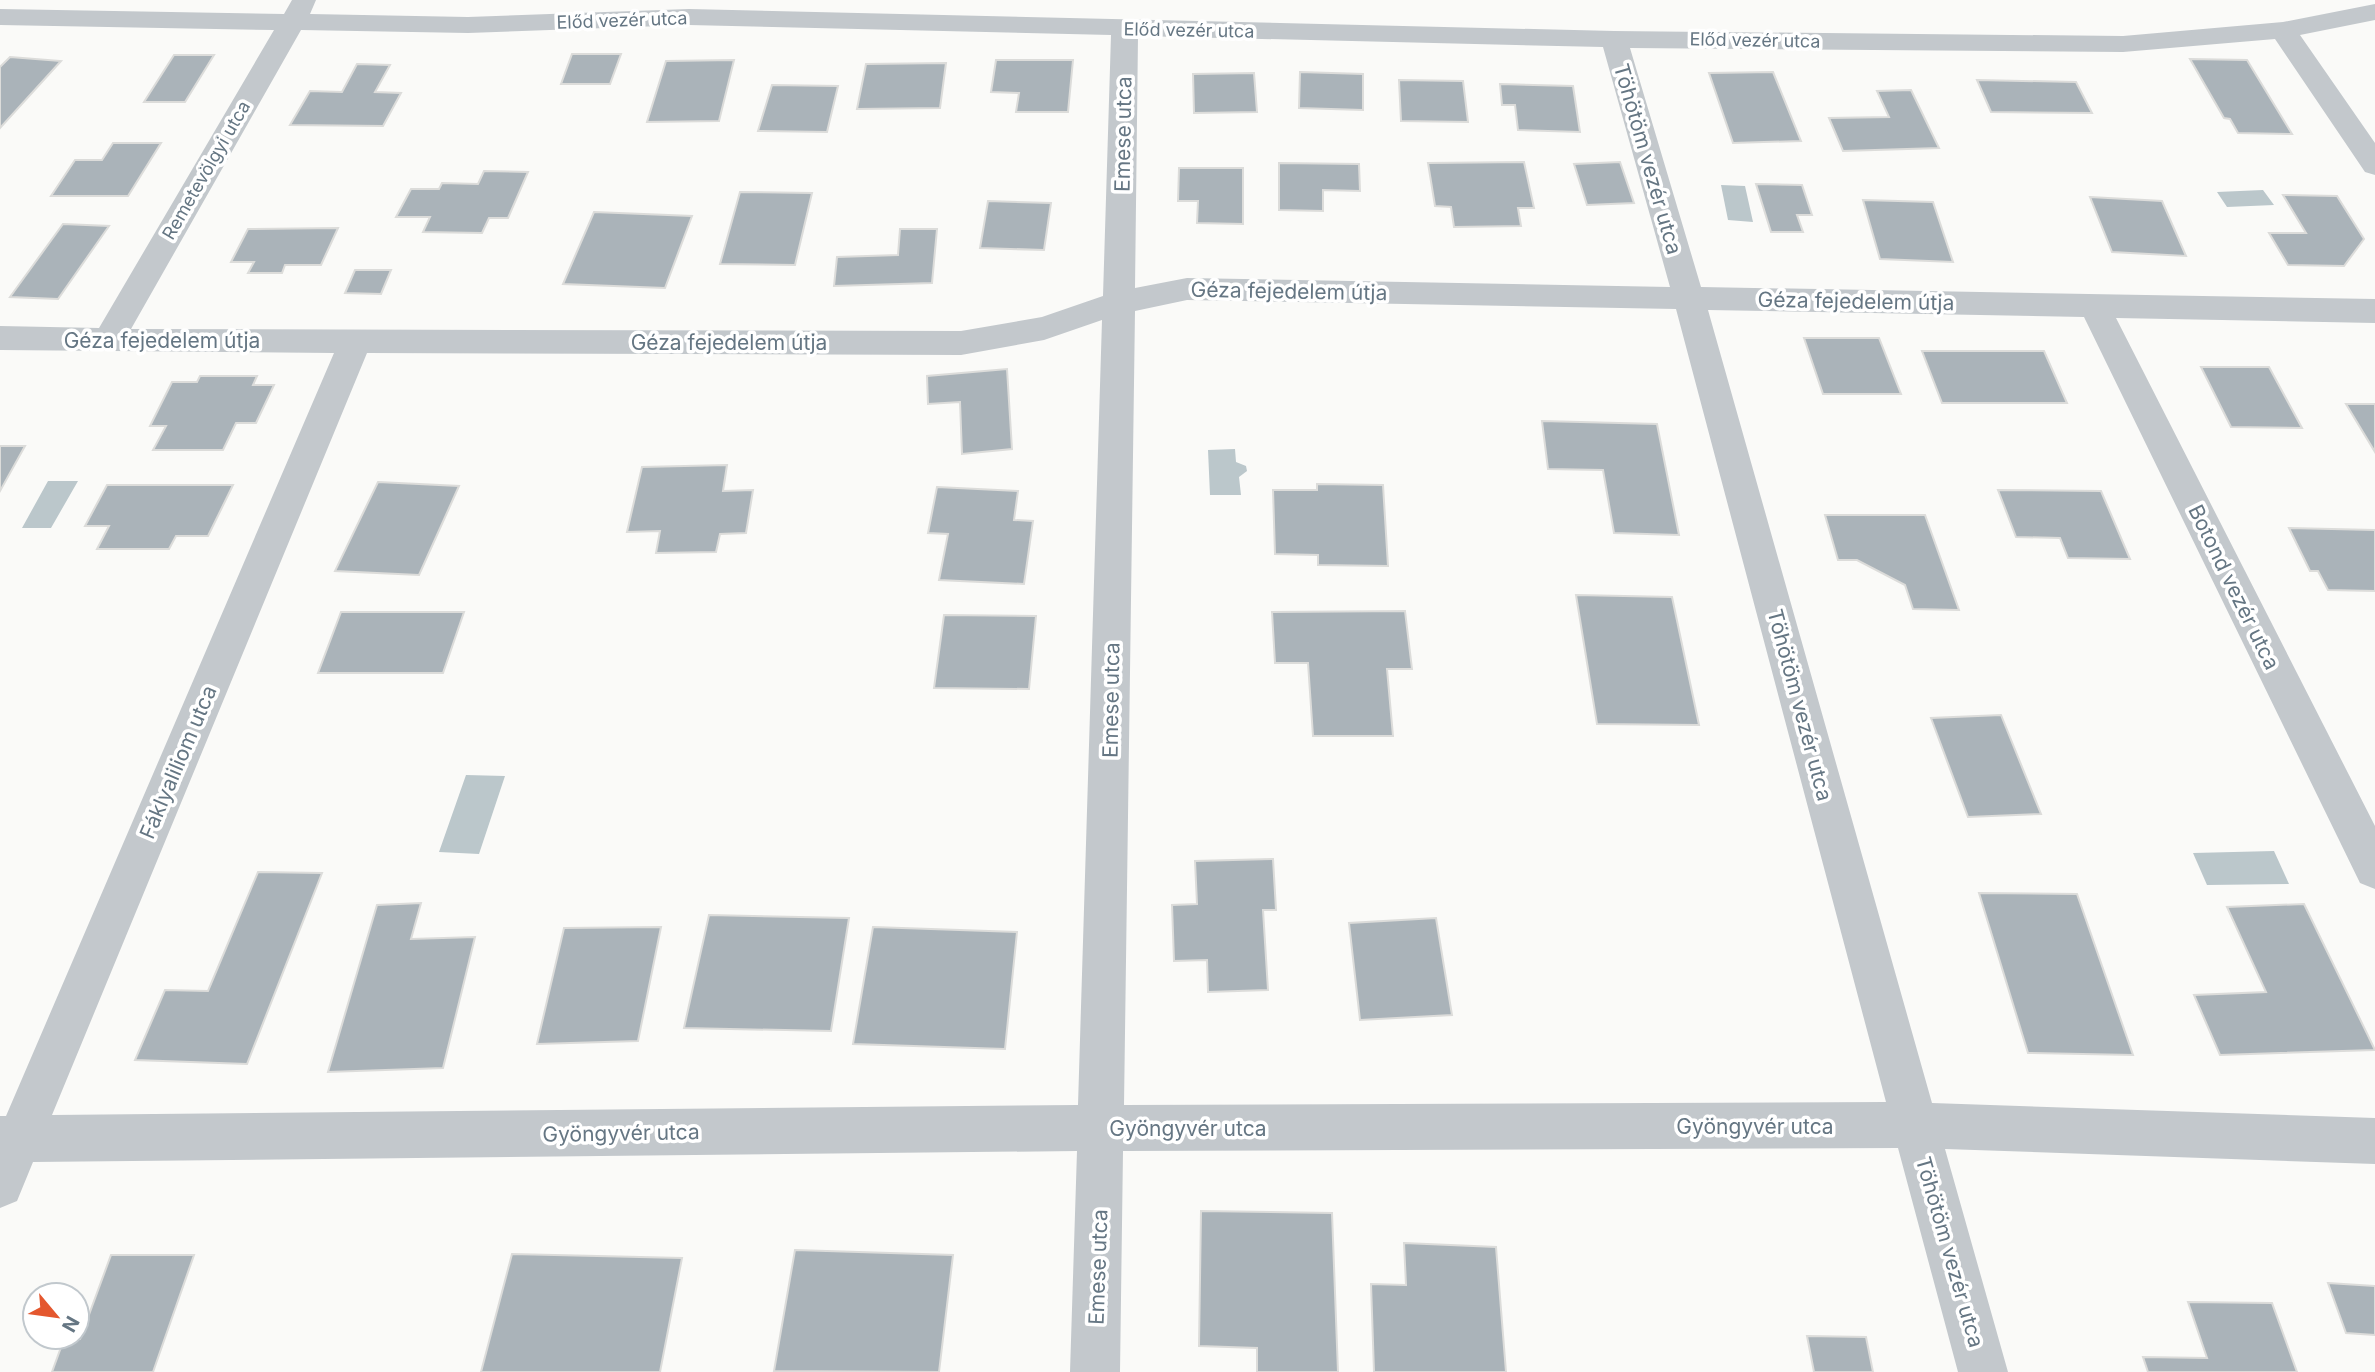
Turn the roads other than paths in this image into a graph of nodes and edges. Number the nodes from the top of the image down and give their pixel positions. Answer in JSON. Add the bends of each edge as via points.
{"nodes":[{"id":1,"x":692,"y":9,"type":"edge"},
{"id":2,"x":299,"y":10,"type":"edge"},
{"id":3,"x":2375,"y":12,"type":"edge"},
{"id":4,"x":0,"y":17,"type":"edge"},
{"id":5,"x":1125,"y":29,"type":"junction"},
{"id":6,"x":2283,"y":30,"type":"junction"},
{"id":7,"x":1614,"y":39,"type":"junction"},
{"id":8,"x":2375,"y":165,"type":"edge"},
{"id":9,"x":1689,"y":299,"type":"junction"},
{"id":10,"x":1119,"y":303,"type":"junction"},
{"id":11,"x":2094,"y":304,"type":"junction"},
{"id":12,"x":2375,"y":311,"type":"edge"},
{"id":13,"x":0,"y":338,"type":"edge"},
{"id":14,"x":108,"y":341,"type":"junction"},
{"id":15,"x":356,"y":341,"type":"junction"},
{"id":16,"x":2375,"y":869,"type":"edge"},
{"id":17,"x":1914,"y":1125,"type":"junction"},
{"id":18,"x":1102,"y":1128,"type":"junction"},
{"id":19,"x":10,"y":1139,"type":"edge"},
{"id":20,"x":2375,"y":1140,"type":"edge"},
{"id":21,"x":0,"y":1184,"type":"edge"},
{"id":22,"x":1095,"y":1372,"type":"edge"},
{"id":23,"x":1983,"y":1372,"type":"edge"}],
"edges":[{"from":1,"to":2,"type":"street","name":"Előd vezér utca","via":[[468,25]]},
{"from":1,"to":5,"type":"street","name":"Előd vezér utca"},
{"from":2,"to":4,"type":"street","name":"Előd vezér utca"},
{"from":2,"to":14,"type":"street","name":"Remetevölgyi utca"},
{"from":3,"to":6,"type":"street","name":"Előd vezér utca"},
{"from":5,"to":7,"type":"street","name":"Előd vezér utca"},
{"from":5,"to":10,"type":"street","name":"Emese utca"},
{"from":6,"to":7,"type":"street","name":"Előd vezér utca","via":[[2123,44]]},
{"from":6,"to":8,"type":"street"},
{"from":7,"to":9,"type":"street","name":"Töhötöm vezér utca"},
{"from":9,"to":10,"type":"street","name":"Géza fejedelem útja","via":[[1187,289]]},
{"from":9,"to":11,"type":"street","name":"Géza fejedelem útja"},
{"from":9,"to":17,"type":"street","name":"Töhötöm vezér utca"},
{"from":10,"to":15,"type":"street","name":"Géza fejedelem útja","via":[[1044,328],[961,343]]},
{"from":10,"to":18,"type":"street","name":"Emese utca"},
{"from":11,"to":12,"type":"street","name":"Géza fejedelem útja"},
{"from":11,"to":16,"type":"street","name":"Botond vezér utca"},
{"from":13,"to":14,"type":"street","name":"Géza fejedelem útja"},
{"from":14,"to":15,"type":"street","name":"Géza fejedelem útja"},
{"from":15,"to":19,"type":"street","name":"Fáklyaliliom utca"},
{"from":17,"to":18,"type":"street","name":"Gyöngyvér utca"},
{"from":17,"to":20,"type":"street","name":"Gyöngyvér utca"},
{"from":17,"to":23,"type":"street","name":"Töhötöm vezér utca"},
{"from":18,"to":19,"type":"street","name":"Gyöngyvér utca"},
{"from":18,"to":22,"type":"street","name":"Emese utca"},
{"from":19,"to":21,"type":"street","name":"Fáklyaliliom utca"}]}
